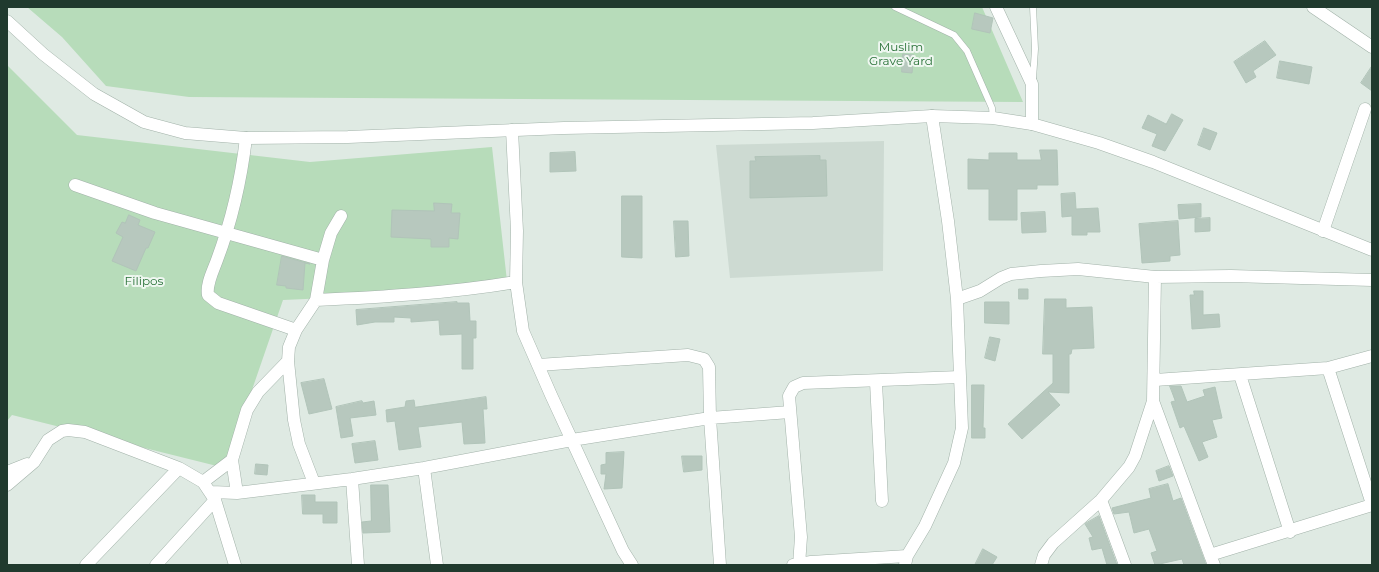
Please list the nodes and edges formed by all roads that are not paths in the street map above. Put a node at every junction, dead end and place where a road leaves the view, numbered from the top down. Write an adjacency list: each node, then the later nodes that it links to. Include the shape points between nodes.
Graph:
1 (895, 7): 10 (lane, via 954,35 967,51 992,108)
2 (996, 7): 7 (street)
3 (1033, 7): 7 (lane, via 1035,49)
4 (1313, 7): 6 (street)
5 (7, 21): 13 (street, via 77,82 133,116 160,127 185,133)
6 (1372, 47)
7 (1032, 84): 11 (street)
8 (1365, 109): 16 (street)
9 (932, 116): 10 (street); 12 (street, via 813,123); 23 (street)
10 (993, 118): 11 (street)
11 (1032, 124): 16 (street, via 1126,152)
12 (512, 130): 13 (street); 22 (street, via 517,231)
13 (246, 138): 17 (street, via 239,189)
14 (75, 185): 17 (street, via 155,213)
15 (341, 216): 19 (street, via 331,233)
16 (1323, 231): 18 (street)
17 (228, 233): 19 (street); 25 (street, via 209,283 208,296 218,303)
18 (1372, 250)
19 (323, 260): 24 (street)
20 (1155, 277): 21 (street, via 1231,276); 23 (street, via 1078,270 1011,274 980,291); 32 (street)
21 (1372, 280)
22 (516, 282): 24 (street, via 405,296); 28 (street, via 523,331)
23 (957, 299): 31 (street)
24 (316, 300): 25 (street)
25 (296, 330): 27 (street, via 289,347)
26 (1372, 356): 29 (street)
27 (288, 361): 38 (street, via 258,392 247,410); 45 (street, via 290,394 299,444)
28 (538, 365): 36 (street, via 688,355 699,357 704,359 709,367); 37 (street)
29 (1328, 368): 30 (street); 51 (street)
30 (1240, 375): 32 (street); 52 (street)
31 (960, 377): 33 (street); 54 (street, via 962,428 954,463)
32 (1155, 380): 34 (street)
33 (876, 382): 35 (street, via 798,385 789,396); 49 (street)
34 (1153, 401): 50 (street, via 1129,467); 53 (street)
35 (790, 412): 36 (street); 63 (street, via 801,537)
36 (710, 418): 37 (street); 61 (street)
37 (572, 440): 41 (street); 60 (street, via 623,551)
38 (232, 460): 44 (street); 47 (street)
39 (34, 462): 40 (street, via 48,440 68,430 85,432); 42 (street); 46 (street)
40 (179, 468): 44 (street); 55 (street)
41 (424, 468): 43 (street); 59 (street)
42 (7, 472)
43 (352, 479): 45 (street); 58 (street)
44 (203, 482): 48 (street)
45 (314, 483): 47 (street)
46 (7, 486)
47 (237, 493): 48 (street)
48 (213, 496): 56 (street); 57 (street)
49 (882, 500)
50 (1101, 500): 64 (street, via 1053,543 1044,555); 65 (street)
51 (1372, 504): 52 (street)
52 (1290, 532): 53 (street)
53 (1212, 560)
54 (906, 561): 63 (street, via 812,562)
55 (88, 564)
56 (156, 565)
57 (235, 565)
58 (358, 565)
59 (437, 565)
60 (632, 565)
61 (720, 565)
62 (792, 565): 63 (street)
63 (799, 565)
64 (1041, 565)
65 (1124, 565)

